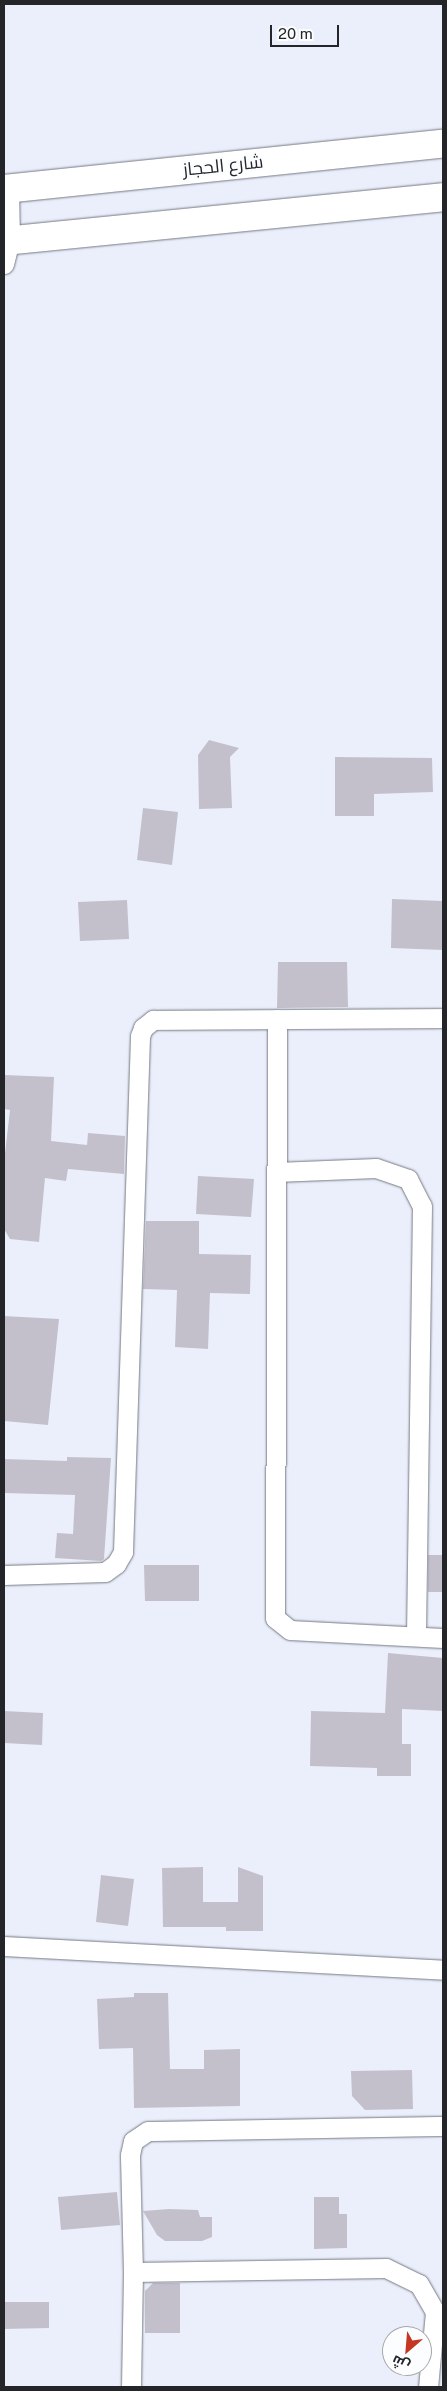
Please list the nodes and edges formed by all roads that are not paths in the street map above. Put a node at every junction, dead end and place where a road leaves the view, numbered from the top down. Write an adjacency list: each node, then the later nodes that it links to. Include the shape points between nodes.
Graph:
1 (443, 144): 2 (main road, شارع الحجاز)
2 (7, 189): 4 (street)
3 (443, 197): 4 (main road)
4 (6, 248)
5 (443, 1018): 6 (street)
6 (277, 1019): 7 (street); 8 (street, via 153,1020 143,1028 140,1036 123,1552 106,1572)
7 (276, 1172): 9 (street, via 275,1618 290,1630); 9 (street, via 376,1168 408,1179 422,1206)
8 (4, 1574)
9 (416, 1636): 10 (street)
10 (443, 1638)
11 (4, 1946): 12 (street)
12 (443, 1970)
13 (443, 2126): 14 (street, via 148,2131 133,2141 130,2155)
14 (132, 2272): 15 (street); 16 (street, via 386,2268 418,2284 434,2312)
15 (131, 2387)
16 (428, 2387)

